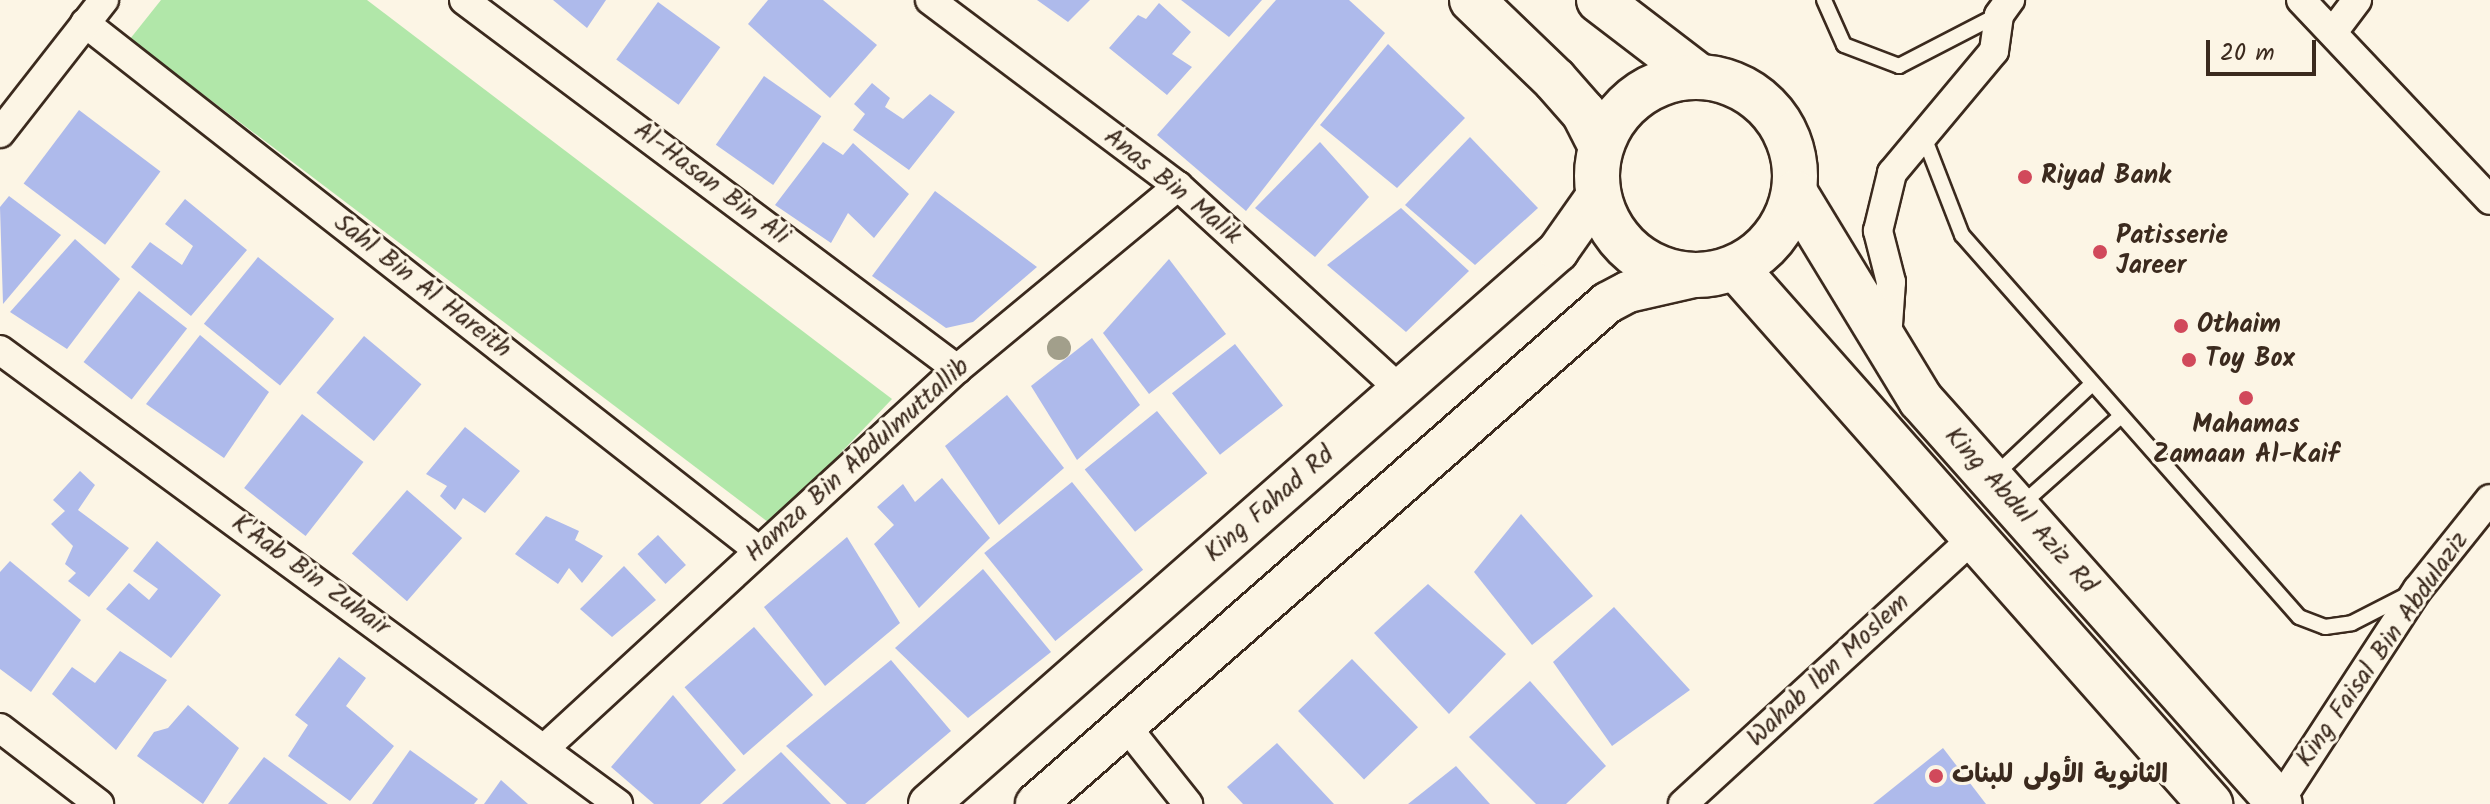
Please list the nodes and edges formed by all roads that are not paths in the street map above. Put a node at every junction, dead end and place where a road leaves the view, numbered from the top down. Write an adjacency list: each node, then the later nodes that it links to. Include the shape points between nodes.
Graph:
1 (104, 0): 10 (street)
2 (464, 0): 23 (street, Al-Hasan Bin Ali)
3 (930, 0): 16 (street, Anas Bin Malik)
4 (1472, 0): 15 (main road, via 1565,91)
5 (1599, 0): 12 (main road)
6 (1824, 0): 9 (lane, via 1844,45 1899,66)
7 (2301, 0): 11 (street)
8 (2357, 0): 11 (street)
9 (2004, 8): 14 (street, via 1994,51)
10 (85, 23): 13 (street); 30 (street, Sahl Bin Al Hareith)
11 (2333, 32): 19 (street)
12 (1697, 75): 15 (main road, via 1666,80 1638,95 1615,117); 17 (main road, via 1731,82 1768,108 1783,126 1794,158)
13 (0, 133)
14 (1924, 137): 21 (street, via 1892,173 1878,231 1891,282); 24 (lane, via 1962,235)
15 (1601, 146): 18 (main road)
16 (1178, 186): 23 (street, Hamza Bin Abdulmuttallib); 25 (street, Anas Bin Malik)
17 (1795, 193): 20 (main road, via 1784,224 1764,250); 21 (main road, King Abdul Aziz Rd)
18 (1598, 194): 20 (main road, via 1623,243 1657,267); 25 (street, King Fahad Rd, via 1558,251)
19 (2490, 200)
20 (1717, 272): 29 (main road, King Abdul Aziz Rd); 32 (street, via 1628,292 1607,303)
21 (1887, 339): 27 (main road, King Abdul Aziz Rd, via 1921,400)
22 (0, 350): 34 (street, K'Aab Bin Zuhair)
23 (957, 369): 30 (street, Hamza Bin Abdulmuttallib)
24 (2092, 384): 26 (lane); 27 (lane)
25 (1401, 390): 38 (street, King Fahad Rd)
26 (2121, 416): 27 (lane); 31 (lane, via 2299,617 2325,627 2352,623)
27 (2004, 494): 35 (main road, King Abdul Aziz Rd)
28 (2490, 499): 31 (street, King Faisal Bin Abdulaziz)
29 (1974, 537): 41 (street, Wahab Ibn Moslem); 42 (main road, King Abdul Aziz Rd)
30 (759, 551): 34 (street, Hamza Bin Abdulmuttallib)
31 (2418, 589): 35 (street, King Faisal Bin Abdulaziz)
32 (1126, 726): 39 (street); 40 (street)
33 (0, 728): 36 (street)
34 (546, 747): 37 (street, K'Aab Bin Zuhair)
35 (2279, 803)
36 (99, 804)
37 (618, 804)
38 (929, 804)
39 (1036, 804)
40 (1188, 804)
41 (1683, 804)
42 (2210, 804)

